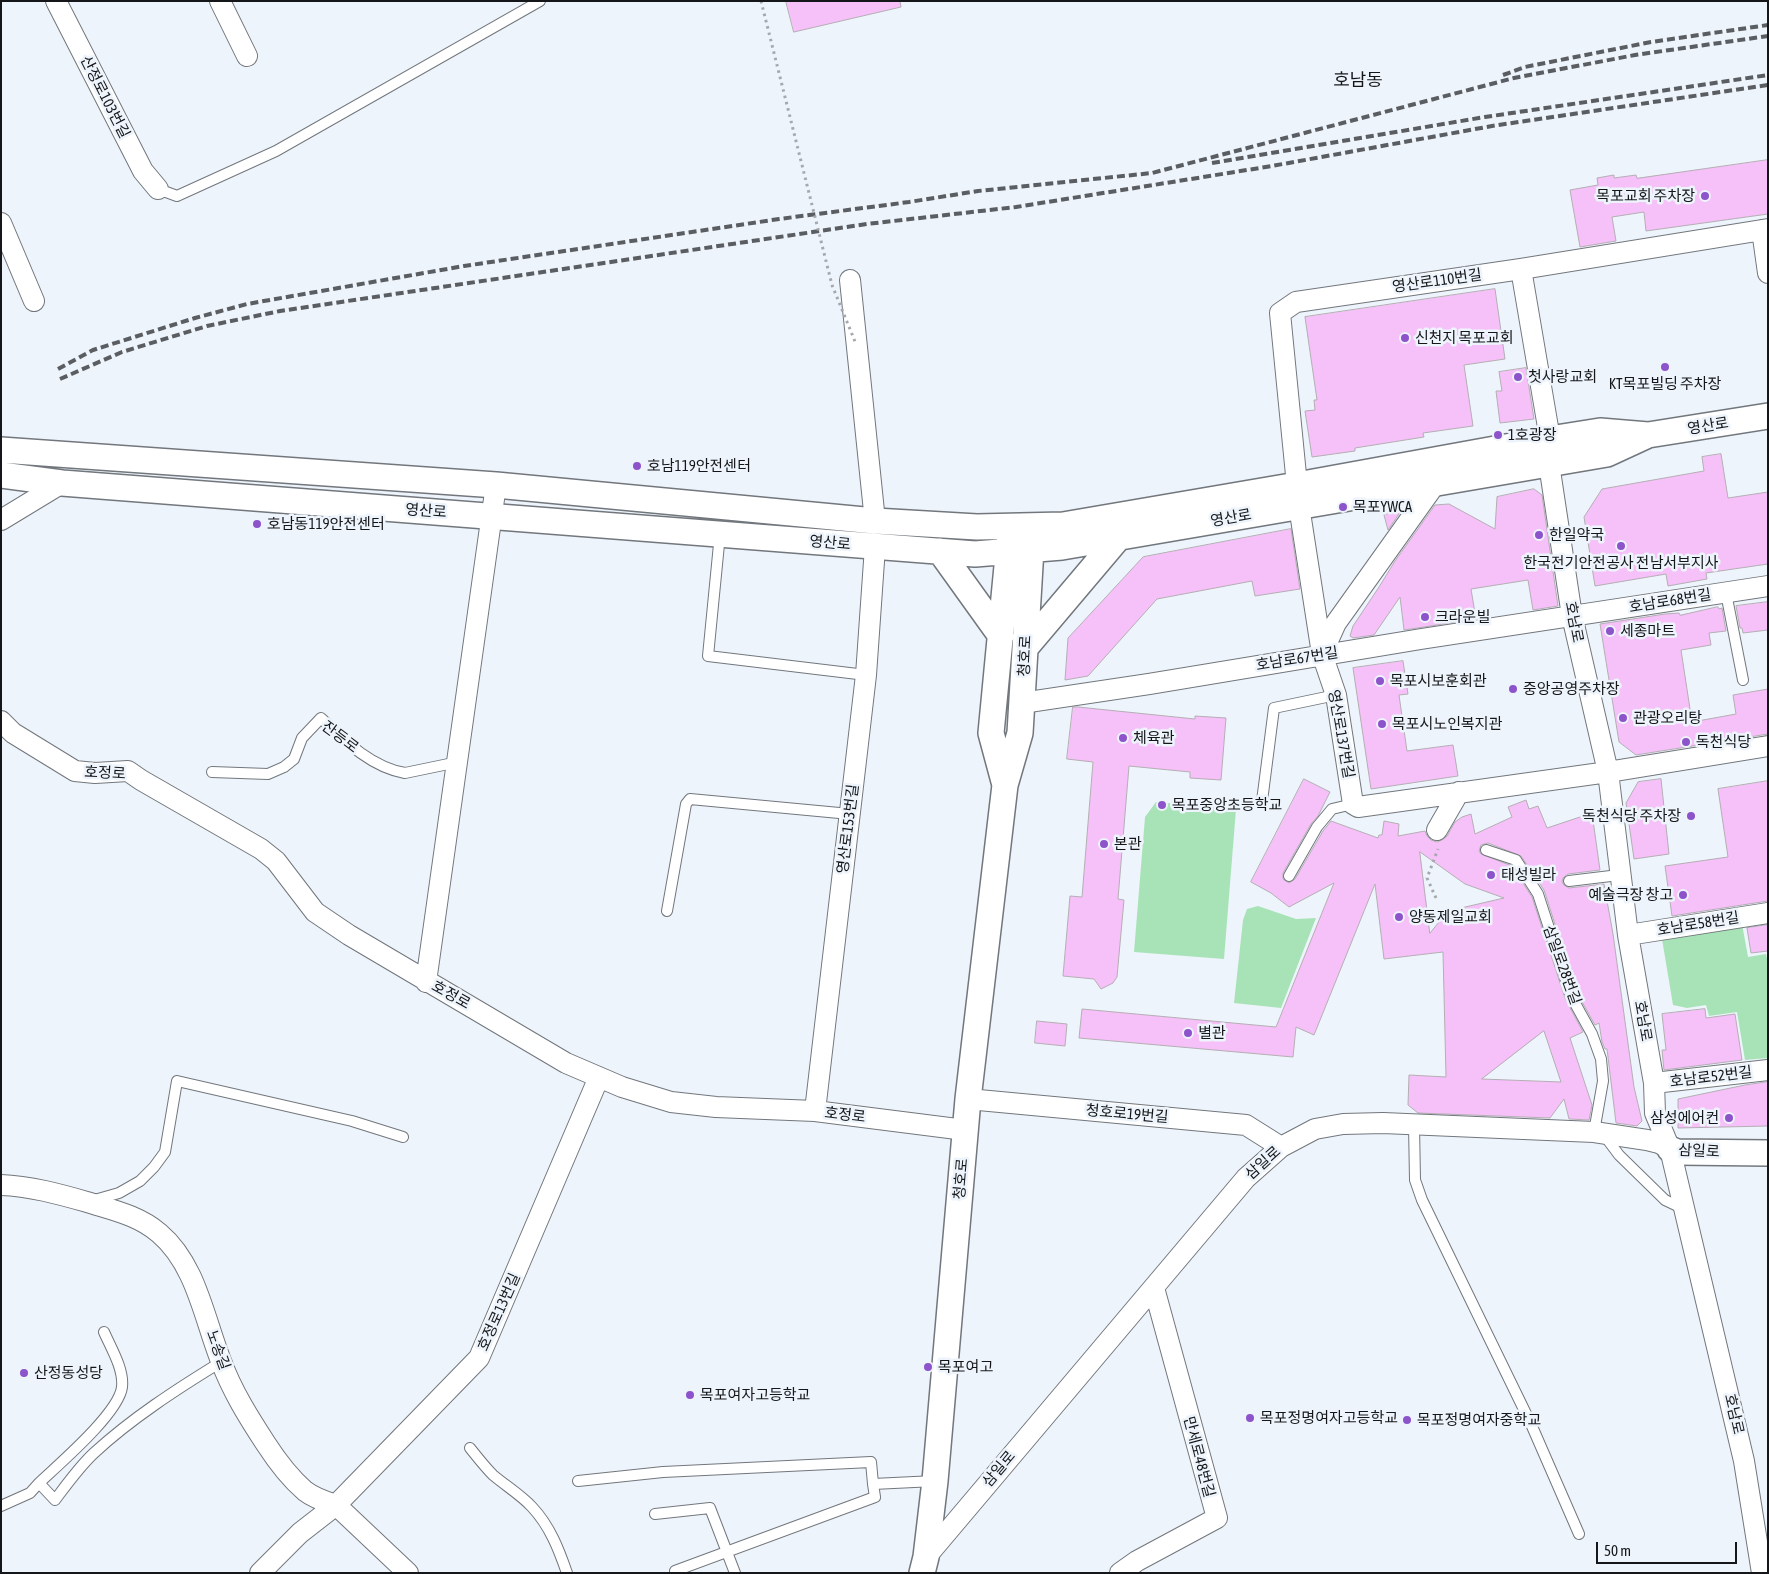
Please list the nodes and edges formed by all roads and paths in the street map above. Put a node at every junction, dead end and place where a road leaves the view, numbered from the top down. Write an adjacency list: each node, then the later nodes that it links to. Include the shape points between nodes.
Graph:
1 (56, 1): 6 (street, 산정로103번길, via 143,171)
2 (220, 1): 5 (street)
3 (540, 1): 6 (lane, via 276,151 177,196)
4 (761, 1): 13 (path, bridge, via 832,286)
5 (247, 56)
6 (158, 189)
7 (1, 223): 12 (street)
8 (1765, 229): 9 (street, 영산로110번길); 10 (street)
9 (1521, 269): 16 (street); 23 (street, 영산로110번길, via 1306,299 1280,313)
10 (1768, 273)
11 (850, 280): 13 (street)
12 (34, 301)
13 (856, 344): 26 (street)
14 (1768, 416): 15 (street, 영산로)
15 (1648, 435): 16 (street, 영산로, via 1600,431); 18 (street, 영산로, via 1607,454)
16 (1550, 439): 23 (street, 영산로)
17 (1, 450): 22 (street, 영산로)
18 (1549, 464): 21 (street, 영산로); 34 (street, 호남로)
19 (1, 475): 20 (street, 영산로)
20 (62, 483): 24 (street, 영산로); 25 (street)
21 (1436, 483): 23 (street, 영산로); 37 (street, via 1336,623)
22 (496, 485): 24 (street); 26 (street, 영산로)
23 (1298, 496): 28 (street, 영산로, via 1063,525); 29 (street, 영산로); 37 (street, 영산로137번길)
24 (492, 516): 27 (street, 영산로); 44 (street)
25 (1, 520)
26 (875, 521): 28 (street, 영산로, via 977,527)
27 (720, 534): 30 (street, 영산로); 38 (lane, via 708,656)
28 (1021, 538): 29 (street, 영산로, via 1062,547); 31 (street, 영산로, via 975,554); 35 (street, 청호로); 36 (street, 청호로)
29 (1119, 538): 36 (street)
30 (875, 547): 31 (street, 영산로); 38 (street, 영산로153번길)
31 (940, 551): 35 (street)
32 (1768, 586): 33 (street, 호남로68번길)
33 (1726, 592): 34 (street, 호남로68번길); 39 (lane)
34 (1572, 616): 37 (street, 호남로67번길); 46 (street, 호남로)
35 (1001, 636): 47 (street, 청호로, via 992,733)
36 (1026, 647): 41 (street, 청호로)
37 (1322, 654): 40 (street, 영산로137번길); 41 (street, 호남로67번길)
38 (866, 675): 51 (street, 영산로153번길)
39 (1743, 680)
40 (1336, 695): 49 (lane, via 1274,708); 50 (street, 영산로137번길)
41 (1022, 702): 47 (street, 청호로, via 1020,733)
42 (5, 734): 61 (street, 호정로, via 75,771 128,771 261,849 276,861 315,912)
43 (1768, 746): 46 (street)
44 (458, 762): 45 (lane, 잔등로, via 398,772 354,748 321,718 302,738 294,758 284,767 268,774); 61 (street)
45 (212, 772)
46 (1608, 772): 48 (street); 54 (street, 호남로)
47 (1005, 785): 65 (street, 청호로)
48 (1458, 792): 50 (street, via 1358,807); 52 (street)
49 (1262, 801)
50 (1353, 804): 55 (lane, via 1332,809 1317,827)
51 (850, 814): 58 (lane, via 690,799 686,804); 66 (street, 영산로153번길)
52 (1437, 830): 57 (path, via 1442,840 1427,878)
53 (1486, 850): 69 (lane, 삼일로28번길, via 1516,860 1538,894 1571,996 1592,1034 1601,1059 1603,1081)
54 (1619, 875): 56 (lane); 60 (street, 호남로)
55 (1289, 876)
56 (1568, 880)
57 (1436, 898)
58 (667, 911)
59 (1768, 913): 60 (street, 호남로58번길)
60 (1628, 935): 64 (street, 호남로)
61 (426, 982): 63 (street, 호정로, via 566,1063)
62 (1768, 1070): 64 (street, 호남로52번길)
63 (599, 1077): 66 (street, 호정로, via 671,1102); 85 (street, 호정로13번길, via 478,1358)
64 (1654, 1083): 72 (street, 호남로, via 1655,1113)
65 (968, 1099): 68 (street, 청호로); 71 (street, 청호로19번길, via 1246,1126)
66 (815, 1111): 68 (street, 호정로)
67 (1414, 1125): 69 (street, 삼일로); 71 (street, 삼일로, via 1383,1122 1343,1124 1315,1129); 88 (lane, via 1415,1180 1422,1200 1531,1424)
68 (965, 1130): 82 (street, 청호로)
69 (1599, 1133): 72 (street, 삼일로, via 1647,1140); 76 (lane, via 1665,1200)
70 (403, 1137): 75 (lane, via 352,1121 177,1081 168,1142 154,1167 131,1187)
71 (1281, 1147): 77 (street, 삼일로, via 1246,1178)
72 (1670, 1149): 73 (street, 삼일로, via 1676,1152); 76 (street, 호남로)
73 (1768, 1153)
74 (1, 1185): 75 (street, 노송길, via 17,1185)
75 (88, 1202): 79 (street, 노송길, via 145,1222 169,1243 192,1280)
76 (1684, 1209): 97 (street, 호남로, via 1744,1460)
77 (1154, 1288): 90 (street, 삼일로); 96 (street, 만세로48번길, via 1217,1518)
78 (104, 1332): 83 (lane, via 121,1375 120,1396 91,1433)
79 (221, 1362): 83 (lane, via 185,1384 93,1454 55,1500); 85 (street, 노송길, via 235,1393 274,1455 306,1492)
80 (470, 1448): 94 (lane, via 494,1476 534,1509 547,1528)
81 (578, 1481): 84 (lane, via 663,1472 871,1462)
82 (934, 1481): 84 (lane); 90 (street, 청호로)
83 (39, 1483): 86 (lane, via 30,1493)
84 (873, 1484): 89 (lane, via 874,1497)
85 (336, 1505): 92 (street, 호정로13번길, via 300,1533); 93 (street, 노송길)
86 (1, 1506)
87 (655, 1514): 89 (lane, via 710,1508)
88 (1579, 1534)
89 (727, 1552): 91 (lane); 95 (lane)
90 (924, 1565)
91 (676, 1570)
92 (260, 1573)
93 (408, 1573)
94 (567, 1573)
95 (735, 1573)
96 (1120, 1573)
97 (1762, 1573)

